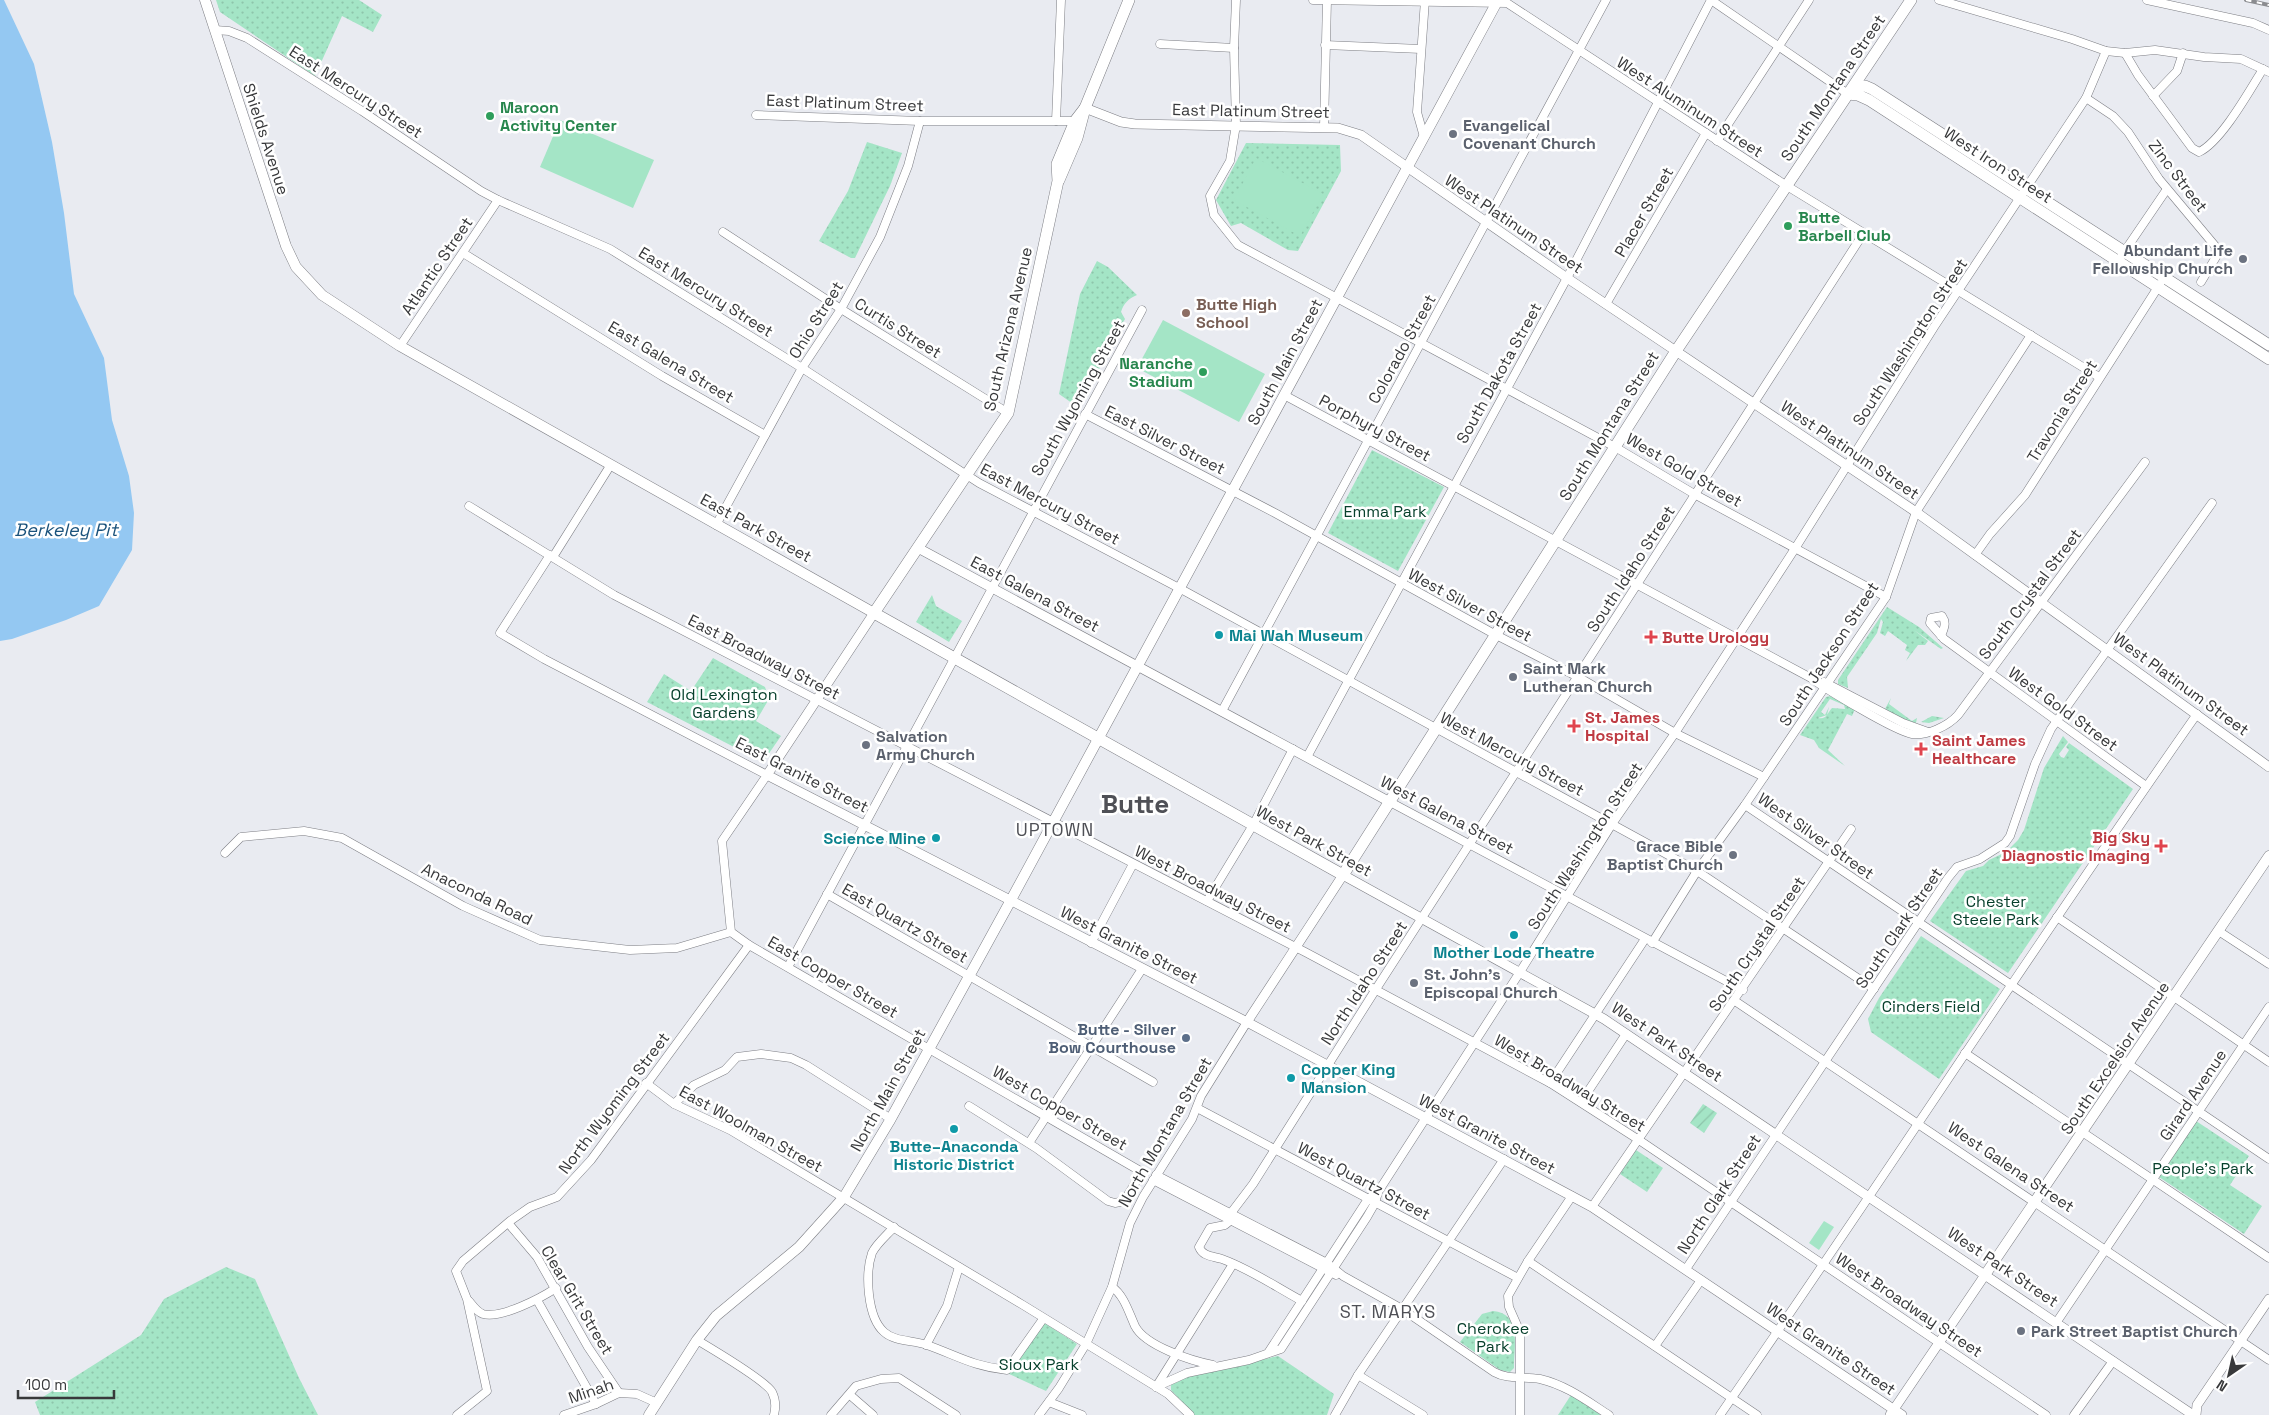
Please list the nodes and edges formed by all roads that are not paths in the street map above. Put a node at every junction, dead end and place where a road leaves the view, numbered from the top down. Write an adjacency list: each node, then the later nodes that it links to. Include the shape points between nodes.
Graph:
1 (205, 0): 15 (main road, Shields Avenue)
2 (1061, 0): 34 (street)
3 (1129, 0): 31 (main road)
4 (1236, 0): 19 (street)
5 (1313, 0): 6 (street, West Aluminum Street)
6 (1327, 0): 13 (street, West Aluminum Street); 18 (street)
7 (1606, 0): 22 (street, Colorado Street)
8 (1711, 0): 20 (street, West Iron Street); 30 (street, South Dakota Street)
9 (1809, 0): 20 (street)
10 (1911, 0): 27 (main road, South Montana Street)
11 (1939, 0): 23 (street)
12 (2147, 0): 16 (street, via 2253,23)
13 (1425, 1): 14 (street, West Aluminum Street); 21 (street)
14 (1498, 1): 22 (street, West Aluminum Street, via 1507,3); 39 (main road, South Main Street)
15 (215, 30): 47 (street, East Mercury Street, via 230,31 247,38); 66 (main road, Shields Avenue, via 291,258 322,295)
16 (2269, 30)
17 (1160, 44): 19 (street)
18 (1325, 45): 21 (street); 37 (street)
19 (1234, 48): 36 (street)
20 (1778, 48): 27 (street, West Iron Street); 40 (street)
21 (1421, 49): 39 (street, via 1417,112)
22 (1579, 50): 30 (street, West Aluminum Street); 48 (street, Colorado Street)
23 (2106, 52): 25 (street); 29 (street, South Washington Street)
24 (2183, 53): 25 (street, via 2155,50); 26 (street, via 2241,59); 28 (street, via 2177,71)
25 (2125, 54): 28 (street)
26 (2266, 70): 28 (street, via 2222,130 2200,152 2192,148)
27 (1851, 91): 43 (main road, South Montana Street); 44 (main road, West Iron Street, via 1865,86 1872,89); 46 (main road, West Iron Street)
28 (2153, 96)
29 (2086, 98): 44 (street, South Washington Street); 45 (street, Zinc Street, via 2122,124)
30 (1660, 103): 38 (street, West Aluminum Street); 55 (street, South Dakota Street)
31 (1085, 108): 35 (main road); 36 (street, East Platinum Street, via 1135,124)
32 (756, 115): 33 (street, East Platinum Street)
33 (920, 121): 34 (street, East Platinum Street); 61 (street, Ohio Street, via 908,166 880,237)
34 (1056, 121): 35 (street, East Platinum Street)
35 (1079, 121): 42 (main road); 42 (main road, South Arizona Avenue, via 1057,164)
36 (1236, 125): 37 (street, East Platinum Street); 59 (street, West Gold Street, via 1230,161 1210,196 1212,209 1238,246)
37 (1324, 128): 41 (street, East Platinum Street, via 1338,128 1361,135)
38 (1706, 133): 40 (street, West Aluminum Street); 60 (street, Placer Street)
39 (1424, 137): 41 (main road, South Main Street)
40 (1717, 141): 43 (street, West Aluminum Street)
41 (1407, 168): 48 (street, West Platinum Street); 59 (main road, South Main Street)
42 (1058, 182): 74 (main road, South Arizona Avenue)
43 (1787, 186): 50 (street, West Aluminum Street); 67 (main road, South Montana Street)
44 (2027, 188): 46 (street, South Washington Street); 51 (main road, West Iron Street)
45 (2167, 188): 51 (street); 56 (street, Zinc Street, via 2216,247 2217,255)
46 (2020, 199): 53 (main road, West Iron Street); 58 (street, South Washington Street)
47 (498, 200): 52 (street, Atlantic Street); 69 (street, East Mercury Street, via 610,249)
48 (1486, 222): 55 (street, West Platinum Street); 64 (street, Colorado Street)
49 (724, 232): 61 (street, Curtis Street)
50 (1863, 234): 58 (street, West Aluminum Street); 73 (street, South Idaho Street)
51 (2125, 251): 53 (street); 54 (main road, West Iron Street)
52 (463, 253): 66 (street, Atlantic Street); 76 (street, East Galena Street)
53 (2118, 262): 57 (main road, West Iron Street)
54 (2164, 277): 57 (street, Travonia Street); 65 (main road, West Iron Street)
55 (1566, 278): 60 (street, West Platinum Street); 71 (street, South Dakota Street)
56 (2200, 282)
57 (2158, 288): 68 (main road, West Iron Street); 70 (street, Travonia Street)
58 (1959, 292): 63 (street, West Aluminum Street); 80 (street, South Washington Street)
59 (1336, 298): 64 (street, West Gold Street); 72 (main road, South Main Street)
60 (1606, 304): 67 (street, West Platinum Street)
61 (841, 309): 69 (street, Ohio Street); 74 (street, Curtis Street)
62 (1142, 310): 75 (street, South Wyoming Street)
63 (2031, 336): 70 (street, West Aluminum Street); 89 (street, South Jackson Street)
64 (1422, 343): 71 (street, West Gold Street); 77 (street, Colorado Street)
65 (2269, 345)
66 (400, 346): 81 (main road, East Park Street)
67 (1676, 351): 73 (street, West Platinum Street); 78 (main road, South Montana Street)
68 (2269, 359)
69 (802, 368): 76 (street, Ohio Street); 82 (street, East Mercury Street)
70 (2099, 378): 95 (street, Travonia Street, via 2025,495)
71 (1507, 389): 78 (street, West Gold Street); 83 (street, South Dakota Street)
72 (1284, 395): 77 (street, Porphyry Street); 84 (main road, South Main Street)
73 (1754, 402): 80 (street, West Platinum Street); 85 (street, South Idaho Street)
74 (1008, 413): 82 (main road, South Arizona Avenue)
75 (1085, 414): 84 (street, East Silver Street); 88 (street, South Wyoming Street)
76 (765, 435): 90 (street, Ohio Street)
77 (1368, 440): 83 (street, Porphyry Street); 91 (street, Colorado Street)
78 (1615, 447): 85 (street, West Gold Street); 92 (main road, South Montana Street)
79 (2145, 462): 102 (street, South Crystal Street)
80 (1848, 465): 89 (street, West Platinum Street); 94 (street, South Washington Street)
81 (610, 466): 90 (main road, East Park Street); 96 (street)
82 (968, 475): 88 (street, East Mercury Street); 93 (main road, South Arizona Avenue)
83 (1453, 486): 92 (street, Porphyry Street); 97 (street, South Dakota Street)
84 (1232, 490): 91 (street, East Silver Street); 100 (main road, South Main Street)
85 (1696, 495): 94 (street, West Gold Street); 98 (street, South Idaho Street)
86 (2212, 503): 108 (street, South Clark Street)
87 (470, 506): 96 (street, East Broadway Street)
88 (1032, 512): 99 (street, South Wyoming Street); 100 (street, East Mercury Street)
89 (1916, 512): 95 (street, West Platinum Street); 101 (street, South Jackson Street)
90 (716, 525): 103 (main road, East Park Street)
91 (1317, 537): 97 (street, West Silver Street); 104 (street, Colorado Street)
92 (1556, 540): 98 (street, Porphyry Street); 105 (main road, South Montana Street)
93 (918, 548): 99 (street, East Galena Street); 103 (main road, South Arizona Avenue)
94 (1796, 548): 101 (street, West Gold Street); 107 (street, South Washington Street)
95 (1976, 555): 102 (street, West Platinum Street)
96 (552, 556): 115 (street, East Broadway Street, via 614,595); 127 (street, East Granite Street, via 500,633)
97 (1401, 583): 105 (street, West Silver Street); 113 (street, South Dakota Street)
98 (1637, 584): 107 (street, South Crystal Street); 112 (street, South Idaho Street)
99 (991, 587): 109 (street, South Wyoming Street); 110 (street, East Galena Street)
100 (1179, 588): 104 (street, West Mercury Street); 110 (main road, South Main Street)
101 (1886, 597): 114 (street, South Jackson Street)
102 (2042, 602): 108 (street, West Platinum Street); 111 (street, South Crystal Street)
103 (874, 613): 109 (main road, East Park Street); 115 (street)
104 (1264, 634): 113 (street, West Mercury Street); 116 (street, Colorado Street)
105 (1496, 636): 112 (street, West Silver Street); 119 (main road, South Montana Street)
106 (1941, 636): 111 (street, West Gold Street)
107 (1737, 638): 114 (street, South Crystal Street); 120 (street, South Washington Street)
108 (2107, 650): 117 (street, West Platinum Street); 118 (street, South Clark Street)
109 (953, 657): 121 (main road, East Park Street); 122 (street)
110 (1137, 666): 116 (street, West Galena Street); 121 (main road, South Main Street)
111 (1988, 672): 114 (street, South Crystal Street, via 1954,720 1928,732); 118 (street, West Gold Street)
112 (1578, 677): 120 (street, West Silver Street); 126 (street, South Idaho Street)
113 (1348, 680): 119 (street, West Mercury Street); 124 (street, South Dakota Street)
114 (1826, 685): 128 (street, South Jackson Street)
115 (816, 700): 122 (street, East Broadway Street); 127 (street)
116 (1222, 711): 123 (street, West Galena Street)
117 (2197, 714): 125 (street, West Platinum Street); 129 (street)
118 (2056, 721): 129 (street, West Gold Street); 150 (street, South Clark Street, via 2035,764 2005,844 1980,860 1957,867)
119 (1436, 729): 126 (street, West Mercury Street); 130 (main road, South Montana Street)
120 (1675, 733): 128 (street, West Silver Street); 133 (street, South Washington Street)
121 (1097, 738): 132 (main road, North Main Street); 135 (main road, West Park Street)
122 (906, 747): 132 (street, East Broadway Street); 134 (street)
123 (1293, 749): 124 (street, West Galena Street); 135 (street)
124 (1307, 757): 130 (street, West Galena Street)
125 (2269, 767)
126 (1516, 773): 133 (street, West Mercury Street); 137 (street, South Idaho Street)
127 (767, 775): 134 (street, East Granite Street); 152 (street, via 722,841)
128 (1764, 777): 131 (street, West Silver Street)
129 (2146, 786): 148 (street)
130 (1390, 802): 137 (street, West Galena Street); 143 (main road, South Montana Street)
131 (1745, 805): 140 (street, West Silver Street); 142 (street)
132 (1052, 822): 141 (street, West Broadway Street); 146 (main road, North Main Street)
133 (1612, 824): 142 (street, West Mercury Street); 145 (street, South Washington Street)
134 (864, 825): 144 (street); 146 (street, East Granite Street)
135 (1253, 825): 143 (main road, West Park Street); 147 (street)
136 (1851, 829): 140 (street, South Crystal Street)
137 (1470, 844): 145 (street, West Galena Street); 149 (street, South Idaho Street)
138 (225, 853): 152 (street, Anaconda Road, via 242,837 304,831 342,838 463,906 540,940 640,950 677,948)
139 (2268, 860): 153 (main road, South Excelsior Avenue)
140 (1829, 862): 150 (street, West Silver Street); 151 (street, South Crystal Street)
141 (1133, 864): 147 (street, West Broadway Street); 155 (street)
142 (1697, 872): 151 (street, West Mercury Street); 154 (street)
143 (1342, 876): 149 (street, West Park Street); 157 (street, North Montana Street)
144 (827, 894): 159 (street); 162 (street, East Quartz Street)
145 (1567, 897): 154 (street, West Galena Street); 161 (street, South Washington Street)
146 (1011, 900): 155 (street, West Granite Street); 162 (main road, North Main Street)
147 (1206, 901): 157 (street, West Broadway Street)
148 (2056, 917): 163 (street); 167 (street)
149 (1422, 918): 161 (street, West Park Street); 165 (street, North Idaho Street)
150 (1919, 923): 163 (street, West Silver Street); 164 (street, South Clark Street)
151 (1784, 928): 164 (street, West Mercury Street); 166 (street, South Crystal Street)
152 (731, 932): 156 (street, East Copper Street)
153 (2220, 932): 158 (street); 167 (main road, South Excelsior Avenue)
154 (1648, 941): 166 (street, West Galena Street); 170 (street)
155 (1091, 943): 160 (street, West Granite Street)
156 (749, 945): 159 (street, East Copper Street); 185 (street, North Wyoming Street)
157 (1295, 947): 165 (street, West Broadway Street); 171 (street, North Montana Street)
158 (2269, 964)
159 (788, 967): 176 (street, East Copper Street)
160 (1142, 969): 171 (street, West Granite Street); 175 (street)
161 (1520, 972): 170 (street, West Park Street); 173 (street, South Washington Street)
162 (969, 976): 175 (street); 176 (main road, North Main Street)
163 (2011, 985): 177 (street); 180 (street, West Silver Street)
164 (1874, 989): 178 (street, South Clark Street)
165 (1376, 990): 173 (street, West Broadway Street); 181 (street, North Idaho Street)
166 (1742, 990): 168 (street, South Crystal Street)
167 (2174, 998): 174 (street); 180 (main road, South Excelsior Avenue)
168 (1735, 1001): 178 (street, West Galena Street); 182 (street, South Crystal Street)
169 (2269, 1007): 174 (street, Girard Avenue)
170 (1595, 1014): 172 (street, West Park Street); 184 (street)
171 (1247, 1022): 181 (street, West Granite Street); 189 (street, North Montana Street, via 1201,1096)
172 (1626, 1034): 182 (street, West Park Street); 186 (street)
173 (1475, 1042): 184 (street, West Broadway Street); 192 (street, South Washington Street)
174 (2244, 1045): 179 (street); 190 (street, Girard Avenue)
175 (1094, 1046): 183 (street); 191 (street)
176 (930, 1048): 191 (street, West Copper Street); 193 (main road, North Main Street)
177 (1965, 1053): 194 (street); 195 (street)
178 (1826, 1060): 194 (street, West Galena Street); 196 (street, South Clark Street)
179 (2269, 1062)
180 (2128, 1065): 190 (street, West Silver Street); 195 (main road, South Excelsior Avenue)
181 (1327, 1066): 192 (street, West Granite Street); 199 (street, North Idaho Street)
182 (1683, 1072): 196 (street, West Park Street); 197 (street, South Crystal Street)
183 (1153, 1082)
184 (1550, 1083): 186 (street, West Broadway Street)
185 (646, 1084): 187 (street, East Woolman Street); 212 (street, North Wyoming Street, via 591,1160 558,1197 530,1207)
186 (1582, 1102): 197 (street, West Broadway Street)
187 (674, 1104): 193 (street, via 694,1085 724,1070 737,1057 761,1054 798,1061); 206 (street, East Woolman Street, via 730,1130)
188 (969, 1106): 198 (street)
189 (1197, 1108): 199 (street, West Quartz Street); 202 (street, North Montana Street)
190 (2198, 1112): 201 (street, West Silver Street); 203 (street, Girard Avenue)
191 (1046, 1116): 198 (street); 198 (street, West Copper Street, via 1142,1172 1126,1198 1119,1203 1108,1201)
192 (1426, 1118): 200 (street, West Granite Street); 207 (street, South Washington Street)
193 (891, 1119): 206 (main road, North Main Street)
194 (1919, 1122): 205 (street); 208 (street, West Galena Street)
195 (2084, 1132): 203 (street); 208 (main road, South Excelsior Avenue)
196 (1775, 1134): 205 (street, West Park Street); 209 (street, North Clark Street)
197 (1638, 1140): 209 (street, West Broadway Street); 210 (street, South Crystal Street)
198 (1029, 1143)
199 (1275, 1149): 207 (street, West Quartz Street); 211 (street, North Idaho Street)
200 (1504, 1159): 204 (street, West Granite Street); 214 (street)
201 (2269, 1159)
202 (1154, 1177): 211 (street); 227 (street, North Montana Street, via 1130,1223)
203 (2154, 1179): 215 (street, Girard Avenue); 216 (street)
204 (1572, 1196): 210 (street, West Granite Street); 217 (street)
205 (1870, 1196): 219 (street); 224 (street, West Park Street)
206 (844, 1197): 213 (street, East Woolman Street); 237 (main road, North Main Street, via 799,1247 722,1310)
207 (1372, 1201): 214 (street, West Quartz Street); 220 (street); 223 (street)
208 (2036, 1201): 215 (street, West Galena Street); 224 (main road, South Excelsior Avenue)
209 (1732, 1202): 219 (street, West Broadway Street); 222 (street, North Clark Street)
210 (1592, 1207): 222 (street, West Granite Street)
211 (1230, 1217): 218 (street, via 1225,1226 1210,1228 1199,1247 1211,1257); 220 (street)
212 (508, 1224): 228 (street, Clear Grit Street, via 537,1256); 229 (street, North Wyoming Street, via 463,1261 456,1271)
213 (894, 1227): 221 (street); 241 (street, via 873,1252 866,1279 870,1306 884,1332)
214 (1447, 1240): 225 (street, West Quartz Street); 233 (street)
215 (2105, 1248): 235 (street, Girard Avenue); 239 (street, West Galena Street)
216 (2269, 1258)
217 (1528, 1261): 225 (street); 242 (street)
218 (1233, 1264): 232 (street); 243 (street)
219 (1822, 1264): 236 (street); 238 (street, West Broadway Street)
220 (1325, 1266): 223 (street); 232 (street)
221 (959, 1267): 234 (street); 241 (street, via 947,1306)
222 (1686, 1269): 226 (street, West Granite Street)
223 (1333, 1271): 233 (street); 244 (street, via 1284,1346)
224 (1985, 1275): 235 (street, West Park Street); 238 (street)
225 (1518, 1278): 249 (street, via 1507,1300 1520,1332)
226 (1701, 1280): 236 (street, West Granite Street); 242 (street)
227 (1112, 1287): 240 (street, North Montana Street); 243 (street, via 1126,1305 1138,1332)
228 (556, 1288): 231 (street); 251 (street, Clear Grit Street)
229 (467, 1299): 231 (street, via 481,1313 490,1315); 260 (street, via 488,1391)
230 (2269, 1299): 239 (street)
231 (537, 1300): 256 (street)
232 (1302, 1301): 244 (street)
233 (1402, 1309): 248 (street); 249 (street, via 1494,1372)
234 (1043, 1319): 240 (street); 241 (street, via 1007,1370 983,1368)
235 (2056, 1322): 246 (street, West Park Street)
236 (1777, 1331): 253 (street); 257 (street, West Granite Street)
237 (698, 1340): 255 (main road, North Main Street); 263 (street, via 771,1391 776,1406)
238 (1939, 1341): 257 (street); 275 (street, West Broadway Street)
239 (2241, 1341): 245 (street, West Galena Street); 277 (street, via 2197,1405)
240 (1086, 1344): 250 (street); 254 (street, North Montana Street)
241 (926, 1345)
242 (1655, 1346): 253 (street)
243 (1175, 1353): 247 (street); 250 (street)
244 (1268, 1354): 247 (street)
245 (2269, 1360)
246 (2113, 1361): 276 (street); 277 (street, West Park Street)
247 (1218, 1366): 250 (street, via 1187,1373)
248 (1358, 1375): 259 (street); 269 (street)
249 (1518, 1377): 270 (street); 271 (street, via 1559,1386)
250 (1156, 1387): 268 (street)
251 (618, 1393): 255 (street, Minah, via 637,1394); 256 (street, Minah)
252 (850, 1395): 264 (street); 265 (street); 266 (street, via 856,1386 866,1382 899,1378)
253 (1732, 1398): 272 (street); 273 (street)
254 (1050, 1401): 258 (street, North Montana Street); 267 (street)
255 (656, 1403): 262 (main road, North Main Street)
256 (596, 1404): 261 (street, Minah)
257 (1892, 1412): 274 (street, West Granite Street)
258 (1042, 1414)
259 (1338, 1414)
260 (457, 1415)
261 (564, 1415)
262 (649, 1415)
263 (774, 1415)
264 (831, 1415)
265 (873, 1415)
266 (956, 1415)
267 (1082, 1415)
268 (1190, 1415)
269 (1423, 1415)
270 (1520, 1415)
271 (1609, 1415)
272 (1720, 1415)
273 (1757, 1415)
274 (1902, 1415)
275 (2046, 1415)
276 (2074, 1415)
277 (2194, 1415)

